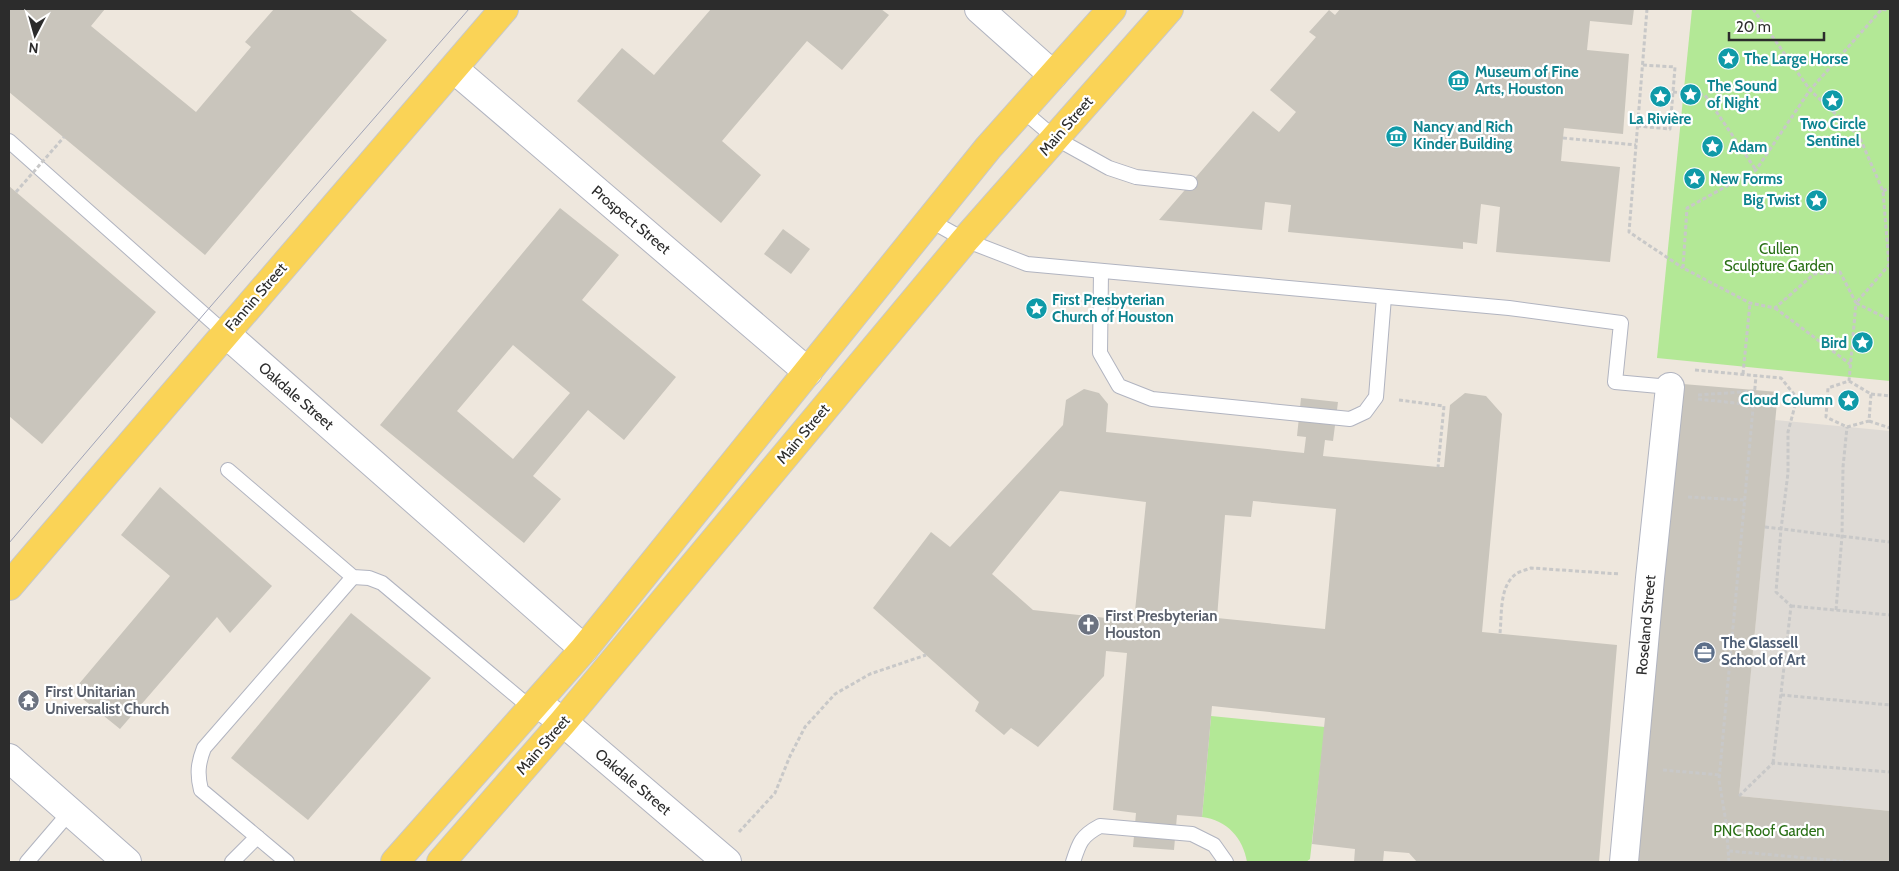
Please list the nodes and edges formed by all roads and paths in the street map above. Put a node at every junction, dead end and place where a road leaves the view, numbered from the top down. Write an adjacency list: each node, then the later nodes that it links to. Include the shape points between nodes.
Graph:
1 (504, 9): 9 (main road, Fannin Street)
2 (978, 9): 10 (street)
3 (1112, 9): 10 (main road)
4 (1169, 9): 16 (main road, Main Street)
5 (1647, 9): 8 (path)
6 (1753, 9): 11 (path)
7 (1890, 11): 11 (path, via 1882,10)
8 (1642, 65): 12 (path, via 1675,67); 14 (path)
9 (454, 69): 34 (main road, Fannin Street); 36 (street, Prospect Street)
10 (1052, 75): 13 (main road)
11 (1810, 90): 20 (path); 23 (path, via 1860,136)
12 (1673, 92): 14 (path, via 1670,129); 20 (path, via 1705,95)
13 (1022, 110): 16 (lane); 25 (main road)
14 (1637, 126): 19 (path)
15 (64, 137): 24 (path, bridge)
16 (1055, 138): 21 (lane, via 1109,168 1136,177); 26 (main road, Main Street)
17 (1563, 138): 19 (path)
18 (9, 142): 34 (lane, Oakdale Street)
19 (1636, 145): 27 (path, via 1629,232)
20 (1756, 170): 27 (path, via 1687,208)
21 (1190, 184)
22 (1890, 188): 23 (path)
23 (1883, 191): 31 (path, via 1889,265)
24 (16, 192)
25 (931, 221): 26 (lane); 36 (main road)
26 (965, 240): 28 (lane, via 1027,264); 72 (main road, Main Street)
27 (1683, 268): 30 (path)
28 (1101, 272): 29 (lane); 44 (lane, via 1100,354 1119,386 1152,399 1350,419 1365,412)
29 (1384, 297): 41 (lane, via 1509,308 1621,323 1615,382); 44 (lane)
30 (1750, 303): 32 (path); 37 (path)
31 (1856, 303): 32 (path, via 1840,272 1814,274); 33 (path); 35 (path)
32 (1775, 308): 35 (path)
33 (1890, 320)
34 (225, 333): 62 (main road, Fannin Street); 67 (street, Oakdale Street)
35 (1850, 364): 39 (path)
36 (808, 372): 67 (main road)
37 (1743, 374): 38 (path); 41 (path, via 1689,370)
38 (1756, 376): 40 (path); 45 (path, via 1781,378)
39 (1849, 381): 42 (path); 47 (path, via 1828,388)
40 (1755, 390): 41 (path); 48 (path)
41 (1680, 391): 91 (street, Roseland Street, via 1648,596)
42 (1871, 394): 43 (path); 49 (path)
43 (1890, 396)
44 (1376, 397): 52 (path, via 1444,406)
45 (1797, 398): 47 (path); 57 (path, via 1788,432 1788,474)
46 (1695, 399): 48 (path)
47 (1827, 402): 50 (path, via 1826,417)
48 (1753, 405): 55 (path)
49 (1869, 421): 50 (path); 51 (path)
50 (1847, 427): 58 (path)
51 (1890, 428)
52 (1438, 467)
53 (228, 470): 61 (lane)
54 (1681, 497): 55 (path)
55 (1744, 500): 77 (path)
56 (1765, 527): 57 (path)
57 (1781, 529): 58 (path); 63 (path, via 1776,592)
58 (1842, 536): 59 (path); 64 (path)
59 (1890, 542)
60 (1627, 575): 66 (path, via 1531,568 1517,573 1508,582 1504,594)
61 (353, 577): 71 (lane, via 382,583); 80 (lane, via 204,748 199,761 197,776 201,790)
62 (9, 586)
63 (1791, 606): 64 (path); 69 (path)
64 (1836, 610): 65 (path)
65 (1890, 615)
66 (1500, 633)
67 (584, 649): 71 (main road)
68 (926, 655): 82 (path, via 870,674 835,694 805,727 775,793)
69 (1781, 695): 70 (path); 74 (path)
70 (1890, 705)
71 (535, 706): 72 (street, Oakdale Street); 87 (main road)
72 (563, 722): 82 (street, Oakdale Street); 88 (main road, Main Street)
73 (9, 758): 79 (street)
74 (1773, 763): 76 (path); 78 (path)
75 (1661, 770): 77 (path)
76 (1890, 772)
77 (1720, 775): 81 (path)
78 (1739, 796)
79 (69, 813): 83 (lane); 84 (street)
80 (257, 837): 85 (lane); 86 (lane)
81 (1729, 851): 92 (path); 93 (path)
82 (723, 858)
83 (27, 862)
84 (127, 862)
85 (232, 862)
86 (286, 862)
87 (395, 862)
88 (441, 862)
89 (1073, 862): 90 (lane, via 1080,842 1088,832 1100,826 1192,834 1214,845)
90 (1226, 862)
91 (1624, 862)
92 (1729, 862)
93 (1851, 862)

